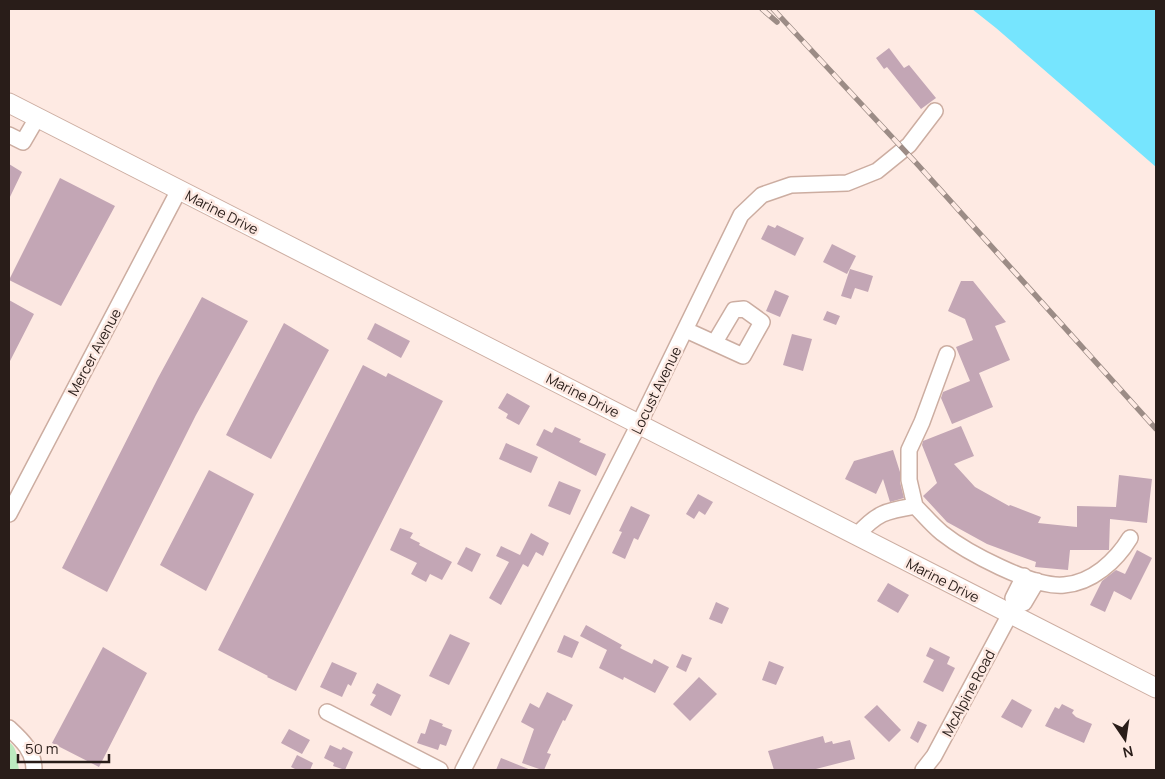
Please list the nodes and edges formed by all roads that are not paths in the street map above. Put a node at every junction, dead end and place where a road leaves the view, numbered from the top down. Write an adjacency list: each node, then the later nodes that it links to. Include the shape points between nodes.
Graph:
1 (9, 103): 3 (main road, Marine Drive)
2 (935, 112): 6 (street, Locust Avenue, via 909,145 877,171 847,183 791,185 762,195 741,215)
3 (37, 118): 4 (street, via 23,142); 5 (main road, Marine Drive)
4 (9, 135)
5 (179, 190): 9 (main road, Marine Drive); 11 (street, Mercer Avenue)
6 (686, 330): 7 (street); 9 (street, Locust Avenue)
7 (715, 342)
8 (947, 354): 10 (street, via 909,450 909,480)
9 (639, 424): 12 (main road, Marine Drive); 21 (street, Locust Avenue)
10 (915, 506): 12 (street, via 875,517); 14 (street, via 959,545)
11 (9, 514)
12 (857, 535): 15 (main road, Marine Drive)
13 (1130, 538): 14 (street, via 1110,563 1082,581 1064,585)
14 (1030, 579): 15 (street, McAlpine Road, via 1024,604)
15 (1013, 610): 16 (main road, Marine Drive); 22 (street, McAlpine Road, via 934,756)
16 (1156, 688)
17 (328, 712): 20 (street)
18 (9, 728): 19 (street, via 28,747)
19 (34, 770)
20 (440, 770)
21 (463, 770)
22 (923, 770)

